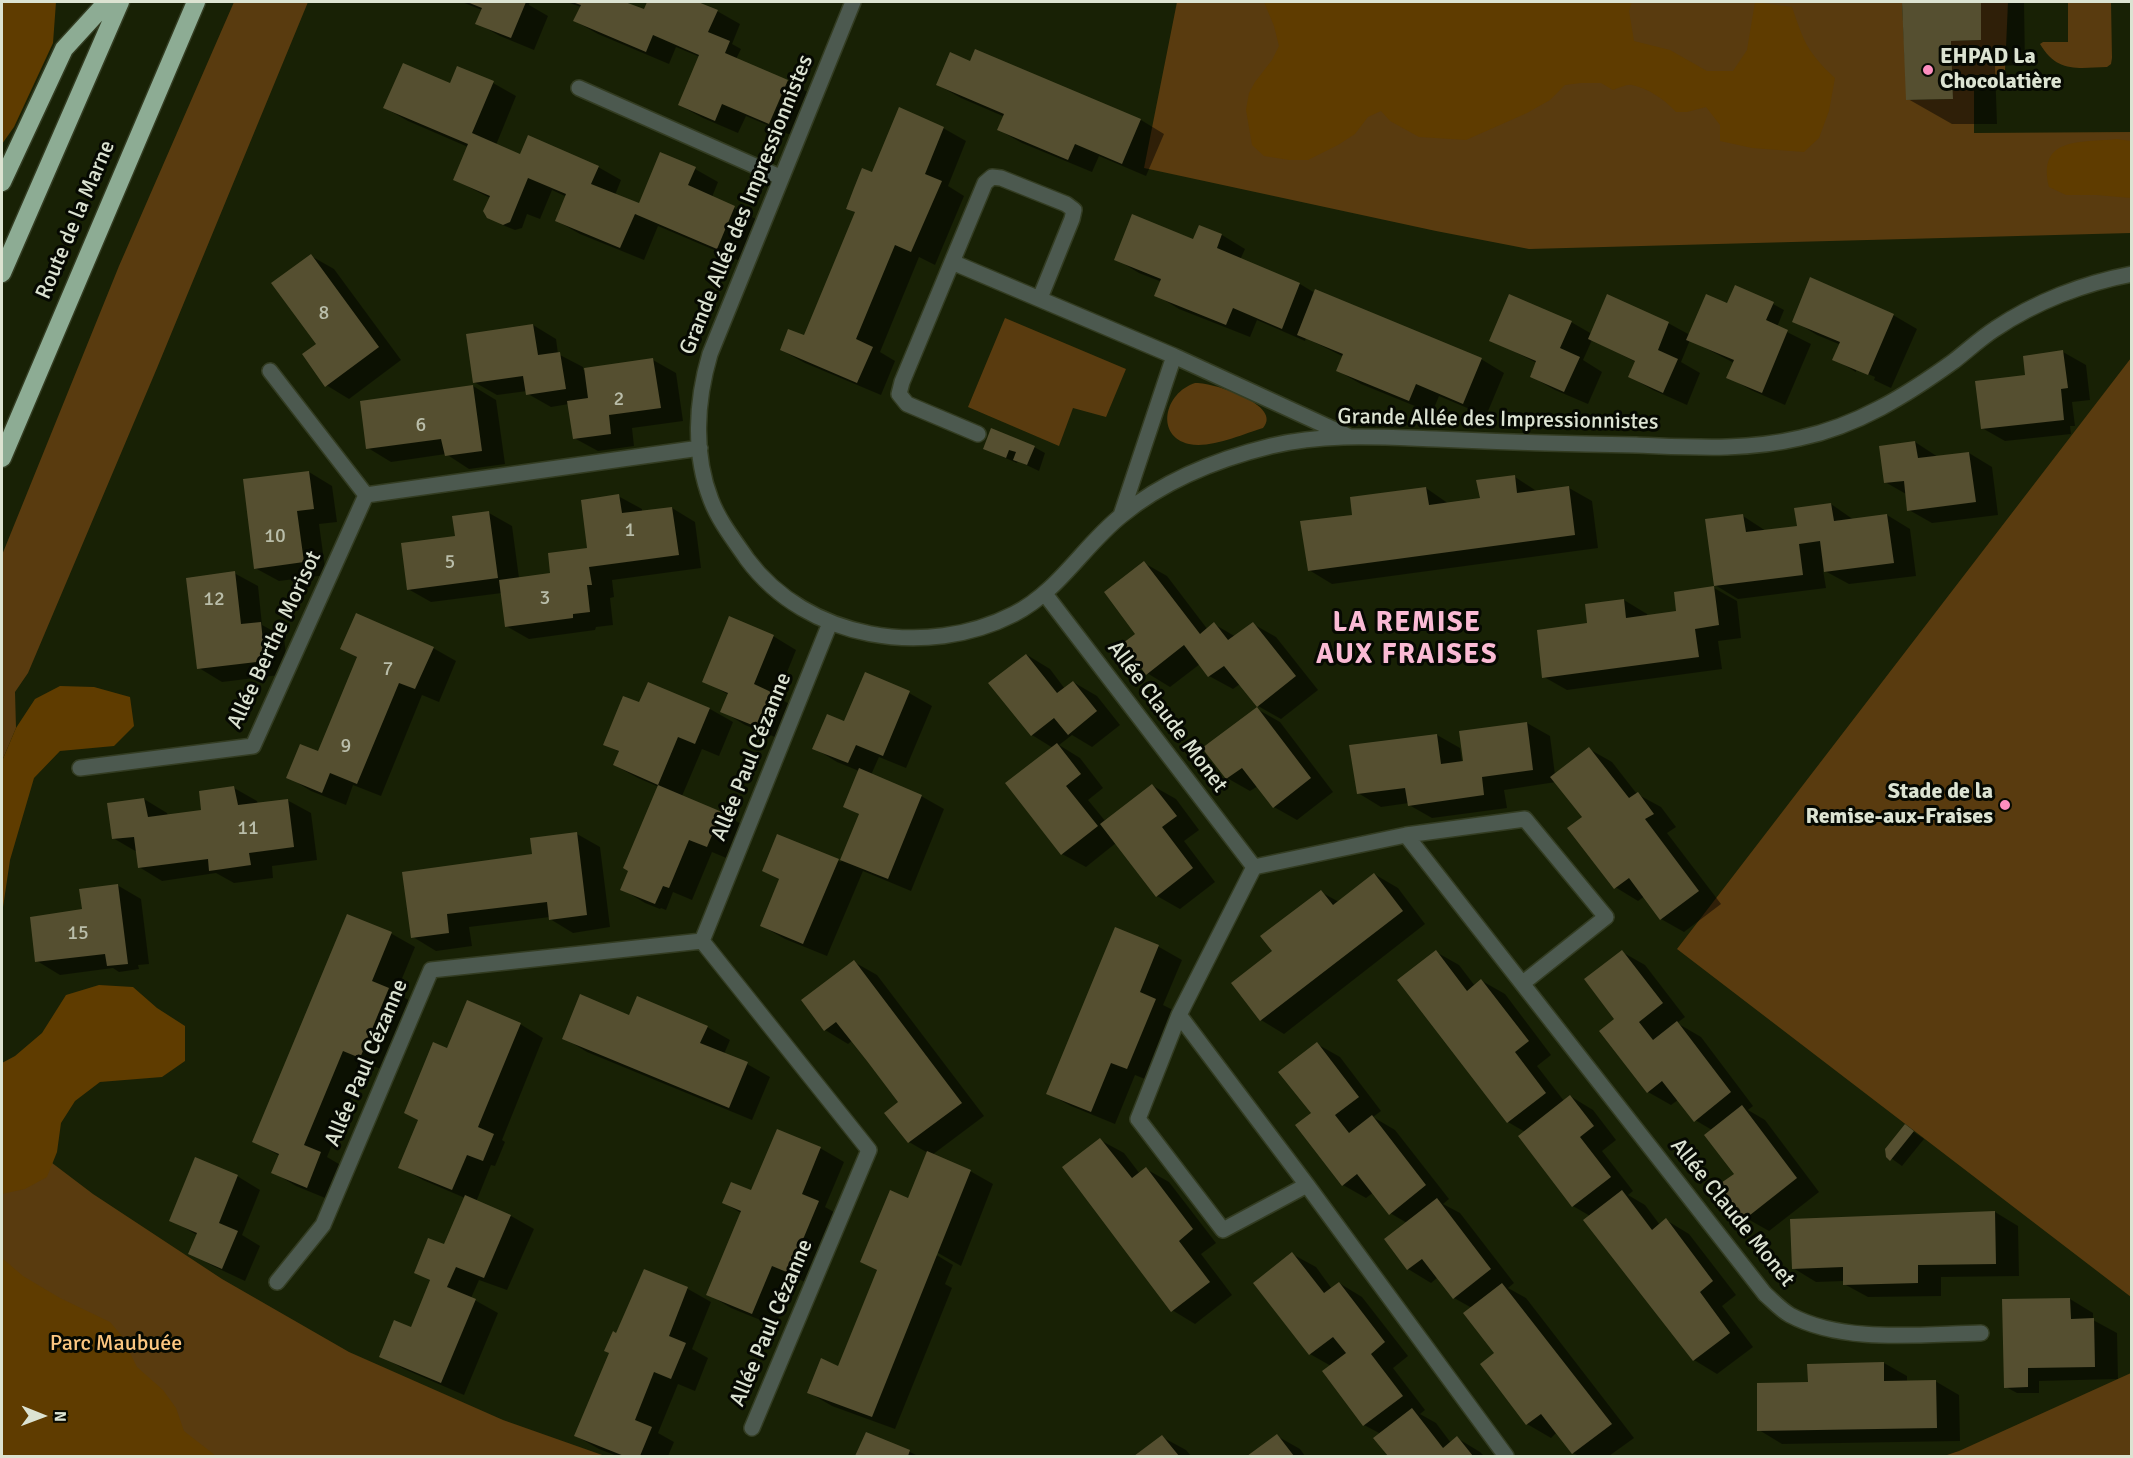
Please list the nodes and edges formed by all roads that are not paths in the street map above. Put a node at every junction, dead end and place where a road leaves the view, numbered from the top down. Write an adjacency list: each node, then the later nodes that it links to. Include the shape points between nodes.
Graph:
1 (107, 2): 7 (highway, via 64,49)
2 (120, 2): 9 (highway, Route de la Marne)
3 (196, 2): 17 (highway, Route de la Marne)
4 (853, 2): 6 (street, Grande Allée des Impressionnistes)
5 (579, 88): 6 (street)
6 (780, 177): 16 (street, Grande Allée des Impressionnistes, via 710,354 699,411)
7 (2, 182)
8 (952, 262): 11 (street); 11 (street, via 985,183 992,177 1044,195 1074,210); 14 (street, via 899,394 907,404)
9 (2, 273)
10 (2132, 274): 15 (street, Grande Allée des Impressionnistes, via 2062,294 2033,307 1995,328 1918,387 1877,411 1802,438 1726,448)
11 (1040, 298): 12 (street)
12 (1174, 356): 15 (street); 19 (street)
13 (270, 371): 18 (street)
14 (978, 434)
15 (1348, 436): 19 (street, Grande Allée des Impressionnistes, via 1276,445 1218,461)
16 (700, 448): 18 (street); 21 (street, Grande Allée des Impressionnistes, via 712,503 751,564 790,600)
17 (2, 458)
18 (366, 495): 22 (street, Allée Berthe Morisot, via 253,746)
19 (1121, 515): 20 (street, Grande Allée des Impressionnistes)
20 (1045, 594): 21 (street, Grande Allée des Impressionnistes, via 1016,614 956,635 888,637); 24 (street, Allée Claude Monet)
21 (830, 623): 25 (street, Allée Paul Cézanne)
22 (80, 768)
23 (1406, 835): 24 (street); 26 (street, Allée Claude Monet); 26 (street, via 1525,819 1606,916)
24 (1254, 867): 27 (street)
25 (702, 941): 29 (street, Allée Paul Cézanne, via 431,970 323,1225); 31 (street, Allée Paul Cézanne, via 869,1150)
26 (1523, 983): 30 (street, Allée Claude Monet, via 1765,1294 1788,1314 1815,1326 1863,1334)
27 (1179, 1015): 28 (street); 28 (street, via 1138,1119 1223,1230)
28 (1307, 1185): 32 (street)
29 (277, 1282)
30 (1980, 1333)
31 (753, 1428)
32 (1506, 1456)

